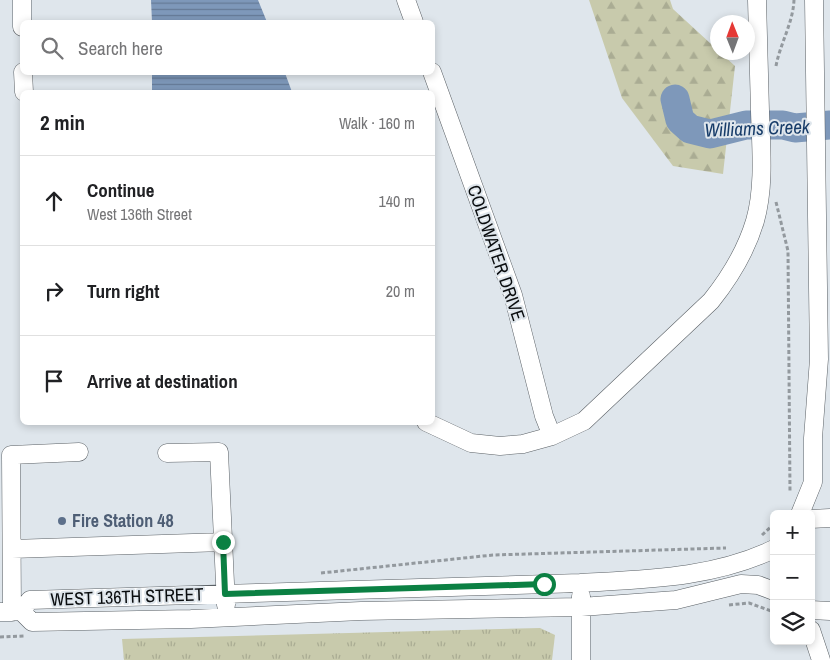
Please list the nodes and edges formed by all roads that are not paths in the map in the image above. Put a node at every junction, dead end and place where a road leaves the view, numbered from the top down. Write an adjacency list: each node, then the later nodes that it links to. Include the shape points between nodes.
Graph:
1 (22, 0): 5 (street)
2 (406, 0): 6 (street)
3 (757, 0): 11 (street, via 760,187 756,220 737,265 711,301 608,400 584,421)
4 (814, 0): 14 (street, via 819,374 813,482)
5 (22, 20)
6 (413, 20)
7 (23, 75): 9 (street)
8 (433, 75): 11 (street, COLDWATER DRIVE, via 513,295)
9 (24, 90)
10 (432, 425): 11 (street, via 471,443 500,446)
11 (552, 436)
12 (79, 452): 18 (street, via 11,455)
13 (167, 453): 17 (street, via 219,452)
14 (802, 510)
15 (830, 518): 16 (street)
16 (815, 519)
17 (223, 542): 18 (street); 22 (street)
18 (12, 549): 26 (street)
19 (770, 551): 20 (street, WEST 136TH STREET, via 739,564 685,575)
20 (580, 583): 22 (street, WEST 136TH STREET); 23 (street)
21 (770, 590): 23 (street, WEST 136TH STREET, via 741,584 676,600)
22 (225, 594): 26 (street, WEST 136TH STREET, via 30,600); 27 (street)
23 (581, 607): 27 (street, WEST 136TH STREET, via 361,611); 29 (street)
24 (815, 610): 25 (street)
25 (830, 611)
26 (11, 612): 27 (street, WEST 136TH STREET, via 32,622)
27 (226, 618)
28 (815, 642): 30 (street)
29 (581, 660)
30 (821, 660)

